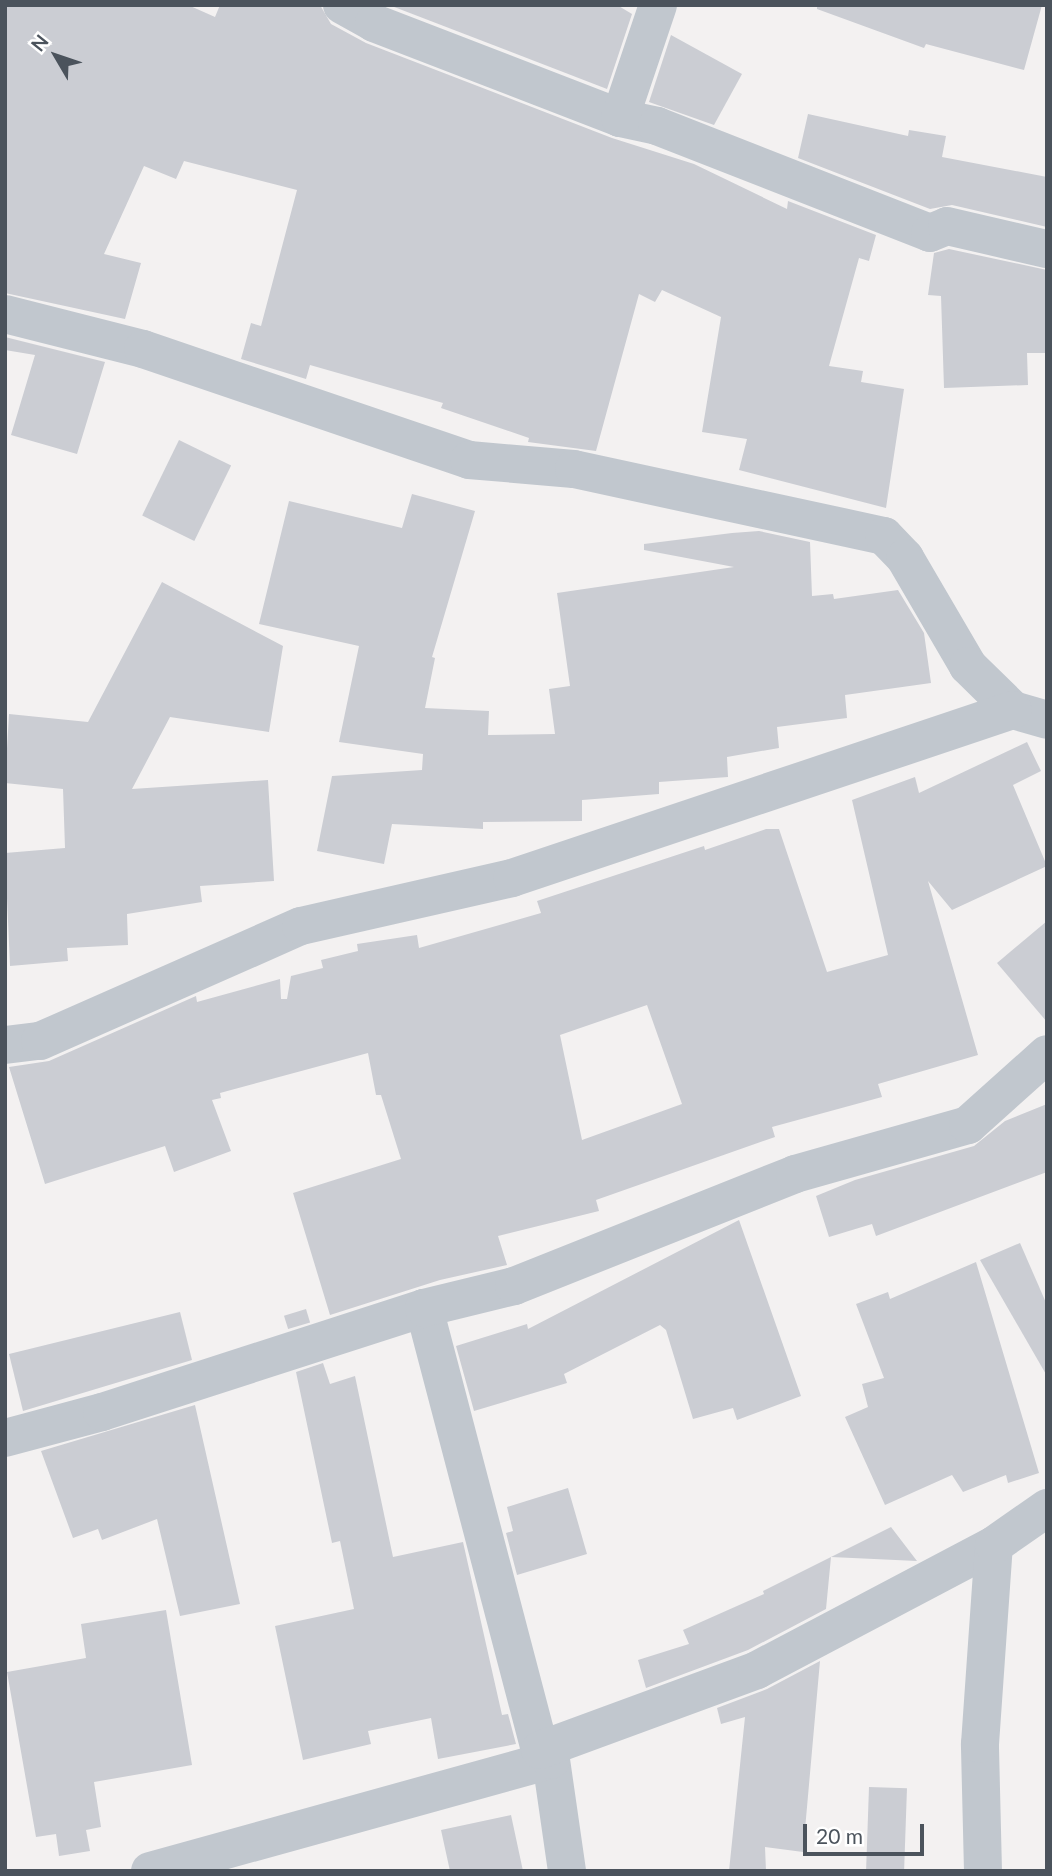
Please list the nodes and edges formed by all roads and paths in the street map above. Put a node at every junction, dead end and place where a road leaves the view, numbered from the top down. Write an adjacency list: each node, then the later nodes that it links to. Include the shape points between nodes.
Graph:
1 (342, 5): 3 (street, via 374,23)
2 (658, 5): 3 (street)
3 (620, 118): 4 (street, via 657,126 930,233 947,226)
4 (1047, 249)
5 (5, 314): 6 (street, via 143,349 469,460 574,469 884,536 905,558 968,666)
6 (1030, 715): 7 (street, via 512,878 301,926 40,1041)
7 (5, 1045)
8 (1047, 1054): 9 (street, via 968,1125 795,1174 514,1286)
9 (424, 1308): 10 (street, via 102,1412); 13 (street)
10 (5, 1438)
11 (1047, 1508): 12 (street)
12 (995, 1545): 13 (street, via 757,1670); 16 (street, via 980,1744)
13 (545, 1755): 14 (street); 15 (street)
14 (150, 1871)
15 (567, 1871)
16 (983, 1871)

